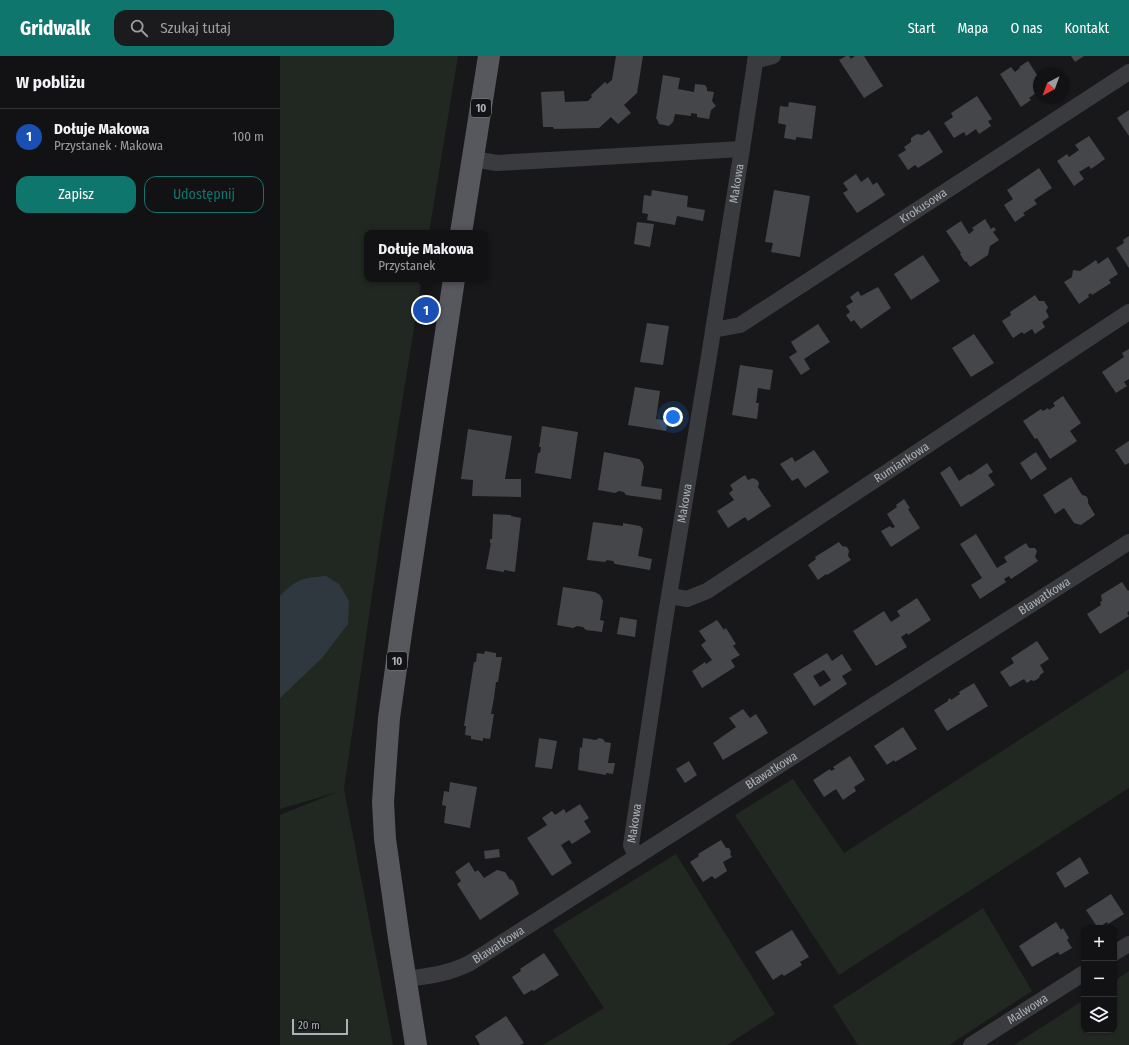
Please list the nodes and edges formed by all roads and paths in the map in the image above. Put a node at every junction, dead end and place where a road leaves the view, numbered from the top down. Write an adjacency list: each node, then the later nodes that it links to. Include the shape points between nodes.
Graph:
1 (489, 56): 6 (main road, 10)
2 (773, 56): 3 (street)
3 (756, 59): 5 (street, Makowa)
4 (1129, 72): 10 (street, Krokusowa, via 740,325)
5 (742, 149): 6 (street, Makowa, via 497,163); 10 (street, Makowa)
6 (473, 159): 7 (main road, 10)
7 (461, 230)
8 (454, 282): 17 (main road, 10, via 389,718 383,802 385,839)
9 (1129, 312): 12 (street, Rumiankowa, via 707,591 687,599)
10 (714, 330): 12 (street, Makowa)
11 (1129, 542): 13 (street, Bławatkowa)
12 (670, 596): 13 (street, Makowa, via 631,845)
13 (636, 857): 17 (street, Bławatkowa, via 470,963 454,971)
14 (1129, 944): 15 (street)
15 (1117, 952)
16 (1081, 975): 19 (street, Malwowa)
17 (405, 979): 18 (main road, 10)
18 (416, 1045)
19 (971, 1045)

